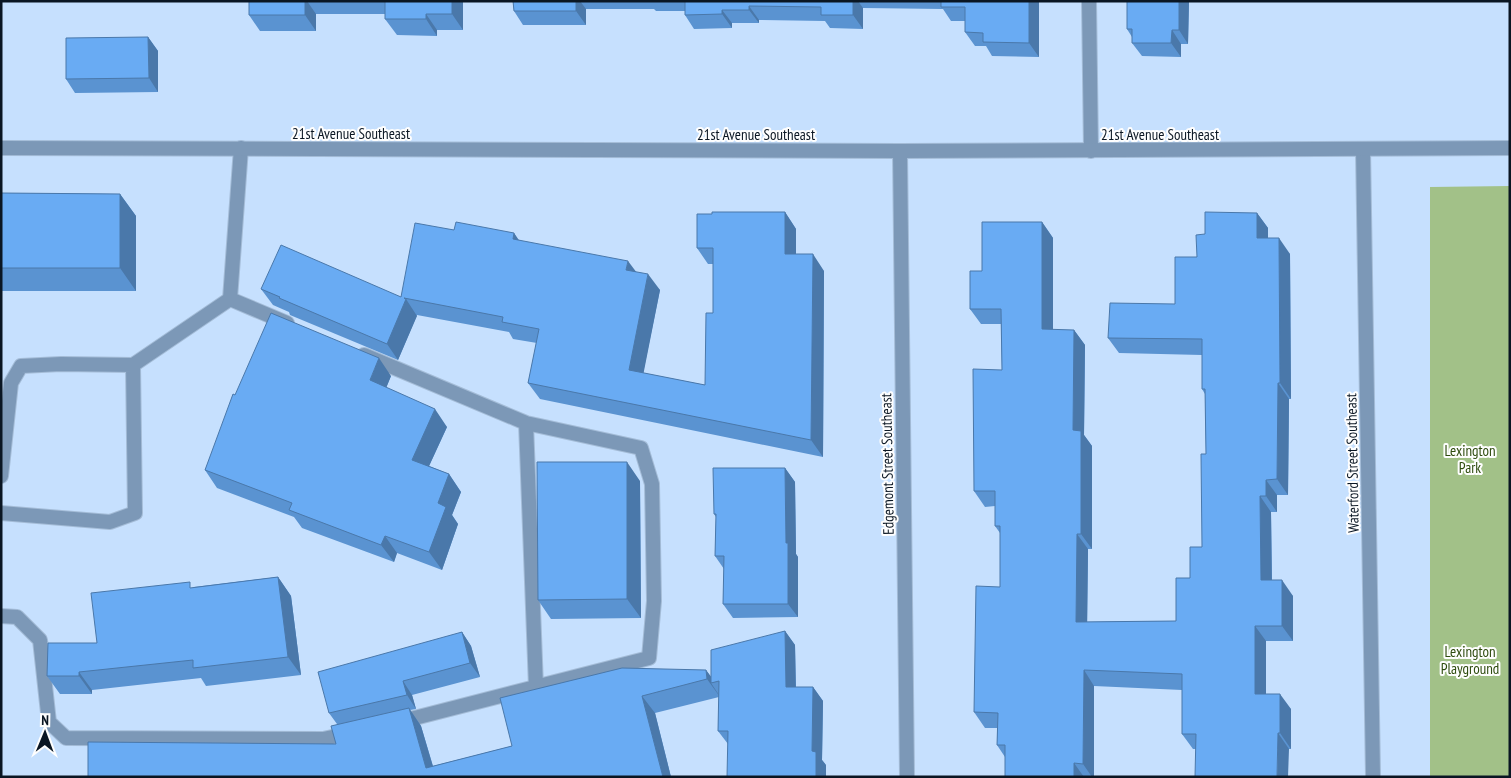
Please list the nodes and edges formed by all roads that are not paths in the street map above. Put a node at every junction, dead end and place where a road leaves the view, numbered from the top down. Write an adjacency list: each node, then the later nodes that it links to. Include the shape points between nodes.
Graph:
1 (1089, 1): 7 (street)
2 (1, 148): 3 (street, 21st Avenue Southeast)
3 (241, 148): 6 (street, 21st Avenue Southeast); 8 (street)
4 (1510, 148): 5 (street, 21st Avenue Southeast)
5 (1363, 149): 7 (street, 21st Avenue Southeast); 20 (street, Waterford Street Southeast)
6 (900, 151): 7 (street, 21st Avenue Southeast); 19 (street, Edgemont Street Southeast)
7 (1091, 151)
8 (230, 299): 9 (street); 11 (street)
9 (302, 329)
10 (356, 352): 12 (street)
11 (133, 365): 13 (street, via 21,366 11,383); 14 (street, via 135,513 110,522)
12 (526, 423): 16 (street); 16 (street, via 641,448 652,484 654,601 649,658)
13 (1, 476)
14 (1, 513)
15 (1, 616): 18 (street, via 17,617 40,640 49,722 66,738 323,739)
16 (536, 687): 17 (street)
17 (383, 726)
18 (366, 730)
19 (907, 777)
20 (1373, 777)

